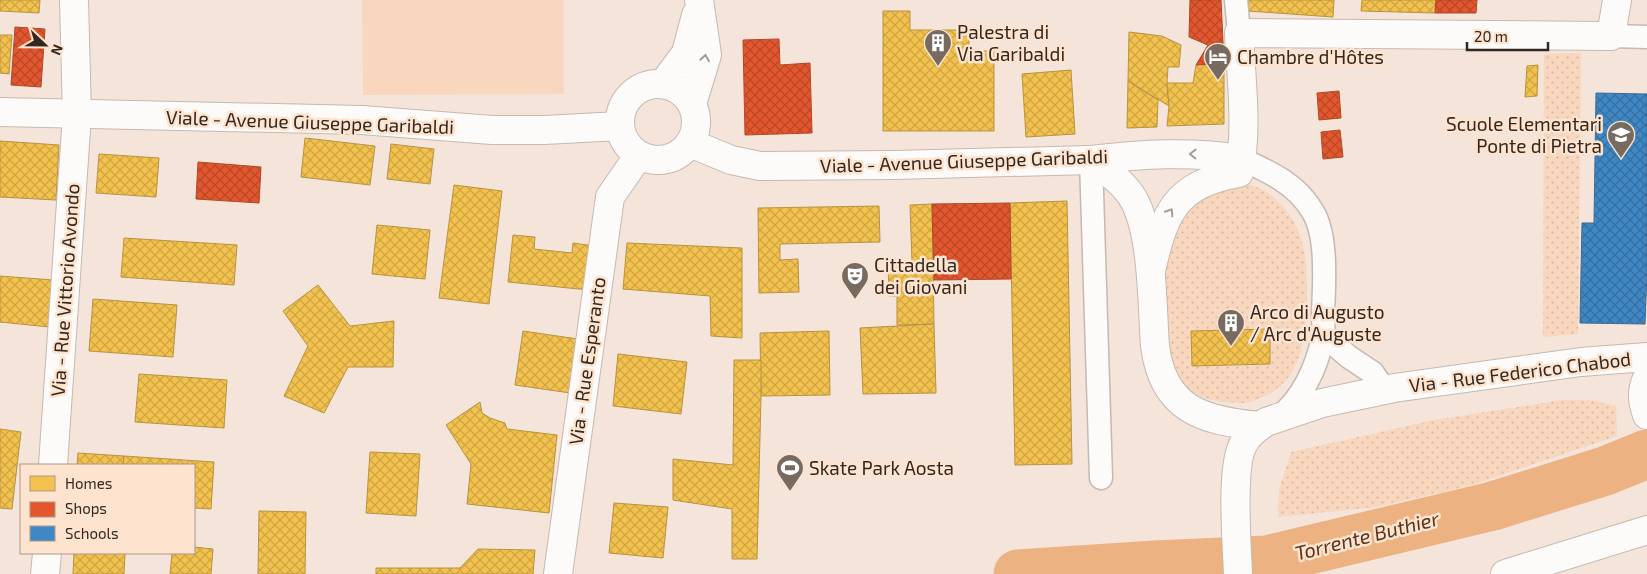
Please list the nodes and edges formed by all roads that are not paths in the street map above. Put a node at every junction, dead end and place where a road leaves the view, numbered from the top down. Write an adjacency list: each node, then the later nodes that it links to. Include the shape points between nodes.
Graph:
1 (74, 0): 11 (street, Via - Rue Vittorio Avondo)
2 (1236, 0): 5 (street)
3 (1617, 0): 6 (street)
4 (699, 2): 8 (street, via 686,54); 9 (street, one-way to 4, via 707,55)
5 (1239, 32): 6 (street); 15 (street)
6 (1611, 36): 7 (street)
7 (1647, 36)
8 (663, 84): 9 (street, via 680,91); 12 (street, via 637,90 621,112)
9 (692, 104): 13 (street, via 696,118)
10 (0, 112): 11 (street, Viale - Avenue Giuseppe Garibaldi)
11 (77, 114): 12 (street, Viale - Avenue Giuseppe Garibaldi, via 352,120 492,130); 22 (street, Via - Rue Vittorio Avondo)
12 (620, 126): 14 (street, via 626,143)
13 (690, 144): 14 (street, via 667,160); 16 (street, Viale - Avenue Giuseppe Garibaldi, via 731,160 760,166)
14 (639, 155): 27 (street, Via - Rue Esperanto, via 610,197)
15 (1242, 158): 16 (street, Viale - Avenue Giuseppe Garibaldi, one-way to 16, via 1174,153); 17 (street, one-way to 15, via 1158,241 1171,209 1201,183 1239,173); 18 (street, via 1278,176 1304,198 1314,213 1320,232 1325,275)
16 (1091, 160): 17 (street, via 1116,178 1135,201 1146,233); 23 (street)
17 (1150, 275): 21 (street, via 1157,364 1171,392 1194,411 1222,422)
18 (1324, 335): 20 (street, Via - Rue Federico Chabod, via 1372,373 1381,385); 21 (street, via 1305,385 1291,406)
19 (1647, 357): 20 (street, Via - Rue Federico Chabod, via 1581,362)
20 (1394, 388): 21 (street, Via - Rue Federico Chabod, via 1322,404)
21 (1268, 422): 28 (street, via 1244,443 1238,457)
22 (53, 464)
23 (1101, 478)
24 (1647, 530): 29 (street)
25 (47, 554): 26 (street)
26 (45, 574)
27 (558, 574)
28 (1238, 574)
29 (1505, 574)

